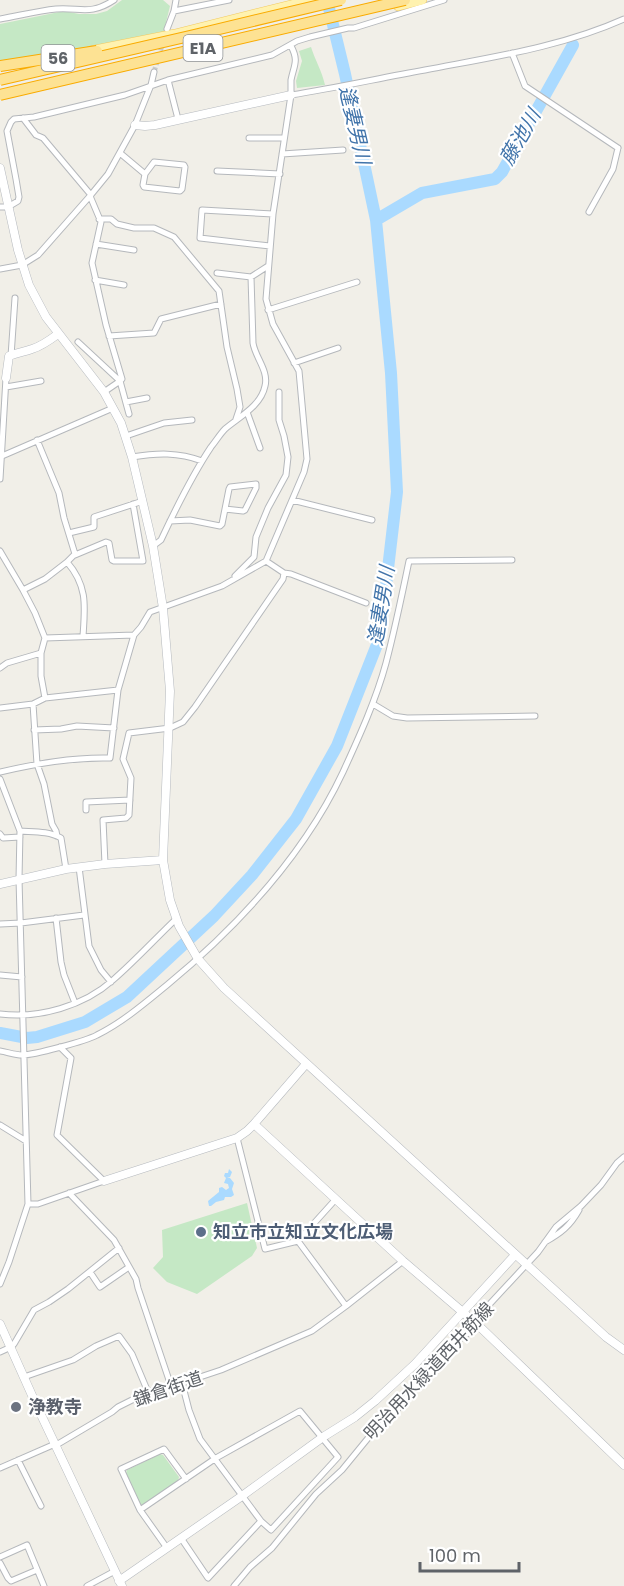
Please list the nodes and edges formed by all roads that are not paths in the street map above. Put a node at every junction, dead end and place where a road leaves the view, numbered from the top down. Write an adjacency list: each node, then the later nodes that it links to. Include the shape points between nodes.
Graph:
1 (56, 0): 10 (street)
2 (114, 0): 10 (street, via 92,10)
3 (230, 0): 11 (street)
4 (340, 0): 16 (highway, E1A, bridge)
5 (405, 0): 25 (highway, E1A, bridge)
6 (422, 0): 15 (main road, 56, bridge)
7 (444, 0): 15 (street, via 354,28)
8 (173, 1): 11 (street)
9 (308, 1): 15 (street); 19 (main road, 56, via 175,34)
10 (57, 9): 12 (street)
11 (174, 11): 14 (street)
12 (0, 19)
13 (624, 19): 18 (street)
14 (167, 29)
15 (309, 30): 17 (street); 25 (main road, 56)
16 (194, 35): 19 (highway, bridge); 21 (highway, E1A, bridge)
17 (291, 46): 22 (street, via 272,55); 24 (street, via 296,61)
18 (512, 53): 24 (street); 31 (street, via 525,86)
19 (0, 68)
20 (154, 72): 23 (street)
21 (0, 80)
22 (168, 80): 23 (street); 27 (street)
23 (151, 85): 26 (street, via 125,95); 28 (street)
24 (291, 95): 27 (street); 30 (street)
25 (0, 97)
26 (23, 118): 39 (street); 40 (street, via 7,128 19,197)
27 (178, 119): 28 (street)
28 (135, 125): 33 (street)
29 (249, 138): 30 (street)
30 (284, 138): 34 (street)
31 (621, 146): 41 (street)
32 (343, 150): 34 (street)
33 (120, 153): 37 (street); 39 (street)
34 (282, 154): 38 (street)
35 (0, 168): 40 (street)
36 (217, 171): 38 (street)
37 (145, 174): 37 (street, via 144,187 180,190 185,167 154,162)
38 (280, 174): 42 (street)
39 (91, 196): 43 (street); 47 (street, via 38,255)
40 (2, 207): 47 (street)
41 (589, 212)
42 (273, 214): 45 (street); 45 (street, via 202,210 200,238)
43 (99, 219): 44 (street); 56 (street, via 134,228 154,228 174,237 219,291)
44 (96, 244): 46 (street); 52 (street, via 92,259)
45 (270, 246): 48 (street)
46 (134, 250)
47 (22, 265): 49 (street); 58 (street, via 29,285)
48 (268, 266): 51 (street); 57 (street)
49 (0, 269)
50 (217, 273): 51 (street)
51 (251, 278): 73 (street, via 253,348 263,367 266,385)
52 (95, 280): 54 (street); 59 (street)
53 (357, 282): 57 (street)
54 (124, 285)
55 (15, 298): 62 (street)
56 (221, 304): 59 (street, via 161,319 154,333); 76 (street, via 240,407)
57 (268, 310): 63 (street)
58 (58, 334): 62 (street, via 31,350); 67 (street)
59 (109, 336): 65 (street)
60 (78, 342): 65 (street)
61 (338, 348): 63 (street)
62 (11, 356): 66 (street)
63 (294, 363): 84 (street, via 299,371 307,459)
64 (41, 381): 66 (street)
65 (120, 381): 67 (street); 70 (street)
66 (6, 382): 71 (street)
67 (104, 392): 72 (street)
68 (279, 392): 98 (street, via 279,420 288,458 286,475 256,537 254,557)
69 (147, 398): 70 (street)
70 (126, 402): 74 (street)
71 (2, 407): 80 (street)
72 (113, 408): 77 (street); 78 (street)
73 (247, 412): 76 (street); 79 (street)
74 (129, 414)
75 (192, 420): 77 (street, via 164,423)
76 (236, 421): 82 (street, via 223,431)
77 (126, 436): 81 (street)
78 (37, 440): 80 (street); 90 (street, via 59,493)
79 (260, 448)
80 (3, 456): 83 (street)
81 (132, 458): 82 (street, via 174,453); 85 (street)
82 (202, 461): 89 (street)
83 (0, 478)
84 (292, 500): 88 (street); 95 (street)
85 (143, 501): 86 (street); 91 (street)
86 (133, 504): 90 (street, via 94,517 94,527); 93 (street, via 143,561 112,560 109,543)
87 (225, 509): 87 (street, via 230,487 256,484 243,511); 89 (street, via 220,526)
88 (372, 520)
89 (170, 521): 91 (street, via 161,540)
90 (69, 533): 93 (street)
91 (153, 546): 101 (street)
92 (0, 551): 99 (street)
93 (75, 555): 96 (street)
94 (512, 560): 110 (street, via 410,561)
95 (266, 561): 97 (street); 98 (street)
96 (67, 562): 99 (street); 103 (street, via 85,596)
97 (284, 573): 100 (street); 114 (street, via 195,707 183,723)
98 (230, 581): 101 (street)
99 (23, 590): 104 (street)
100 (366, 603)
101 (164, 608): 102 (street, via 150,612); 114 (street)
102 (134, 635): 103 (street); 107 (street)
103 (83, 636): 104 (street)
104 (45, 638): 105 (street)
105 (41, 653): 106 (street); 108 (street)
106 (0, 668)
107 (118, 690): 108 (street); 113 (street)
108 (45, 698): 109 (street)
109 (33, 704): 111 (street); 115 (street)
110 (373, 704): 112 (street, via 393,716 406,718); 137 (street, via 342,774 301,843 252,905)
111 (0, 708)
112 (535, 716)
113 (114, 728): 115 (street); 116 (street)
114 (170, 728): 117 (street, via 129,733); 126 (street)
115 (34, 730): 118 (street)
116 (110, 758): 117 (street); 118 (street)
117 (123, 759): 121 (street, via 131,778)
118 (37, 764): 119 (street); 125 (street)
119 (0, 772)
120 (0, 779): 124 (street)
121 (130, 800): 122 (street, via 86,802); 127 (street, via 128,817 103,819)
122 (86, 810)
123 (0, 834): 124 (street, via 3,838)
124 (20, 834): 125 (street); 130 (street)
125 (57, 836): 129 (street)
126 (163, 860): 127 (street); 135 (street)
127 (105, 864): 128 (street)
128 (79, 867): 129 (street); 132 (street)
129 (66, 869): 130 (street)
130 (19, 879): 131 (street); 134 (street)
131 (0, 884)
132 (84, 915): 133 (street); 140 (street, via 89,946)
133 (56, 918): 134 (street); 141 (street, via 61,962)
134 (21, 923): 136 (street); 139 (street)
135 (178, 923): 137 (street); 140 (street)
136 (0, 924)
137 (196, 956): 144 (street, via 123,1019 95,1036); 147 (street, via 224,988)
138 (0, 975): 139 (street)
139 (22, 977): 143 (street)
140 (111, 982): 141 (street)
141 (75, 1003): 143 (street)
142 (0, 1014): 143 (street)
143 (23, 1015): 146 (street)
144 (60, 1047): 146 (street); 153 (street, via 71,1058 57,1136)
145 (0, 1051): 146 (street)
146 (24, 1053): 151 (street)
147 (306, 1064): 148 (street); 159 (street)
148 (254, 1124): 150 (street); 155 (street)
149 (0, 1125): 151 (street)
150 (237, 1138): 153 (street); 157 (street, via 265,1249)
151 (26, 1141): 156 (street)
152 (624, 1157): 161 (street, 明治用水緑道西井筋線)
153 (104, 1181): 154 (street)
154 (69, 1193): 156 (street, via 38,1204); 158 (street)
155 (335, 1200): 157 (street); 160 (street)
156 (28, 1203): 164 (street)
157 (298, 1241): 165 (street)
158 (119, 1248): 162 (street); 163 (street)
159 (516, 1255): 161 (street); 166 (street)
160 (403, 1261): 165 (street, 鎌倉街道); 166 (street)
161 (526, 1264): 167 (street, 明治用水緑道西井筋線); 170 (street)
162 (129, 1267): 163 (street, via 100,1287); 174 (street)
163 (90, 1272): 169 (street, via 34,1310)
164 (0, 1284)
165 (346, 1306): 173 (street, 鎌倉街道, via 307,1332)
166 (462, 1312): 167 (street); 176 (street, via 397,1382 355,1417)
167 (474, 1321): 180 (street); 196 (street, 明治用水緑道西井筋線, via 467,1334 454,1343)
168 (0, 1324): 169 (street)
169 (11, 1347): 171 (street); 172 (street)
170 (624, 1350)
171 (0, 1352)
172 (24, 1377): 175 (street, via 73,1360 119,1336 132,1354); 177 (street)
173 (182, 1383): 174 (street, 鎌倉街道); 178 (street, via 200,1439)
174 (171, 1386): 175 (street, 鎌倉街道)
175 (148, 1392): 177 (street, 鎌倉街道)
176 (323, 1437): 178 (street, via 300,1411); 183 (street); 186 (street, via 338,1457 271,1530)
177 (54, 1444): 179 (street, 鎌倉街道); 192 (street)
178 (216, 1458): 182 (street); 183 (street)
179 (18, 1460): 181 (street, 鎌倉街道); 184 (street)
180 (624, 1465)
181 (0, 1468)
182 (186, 1479): 185 (street); 185 (street, via 164,1449 121,1468)
183 (242, 1496): 186 (street); 187 (street)
184 (41, 1506)
185 (140, 1510): 188 (street)
186 (261, 1521): 187 (street, via 208,1578)
187 (181, 1538): 188 (street)
188 (166, 1548): 193 (street)
189 (0, 1557): 191 (street, via 27,1545)
190 (0, 1563): 191 (street, via 11,1581)
191 (37, 1570): 194 (street)
192 (115, 1571): 193 (street); 195 (street)
193 (120, 1583)
194 (44, 1586)
195 (87, 1586)
196 (234, 1586)

